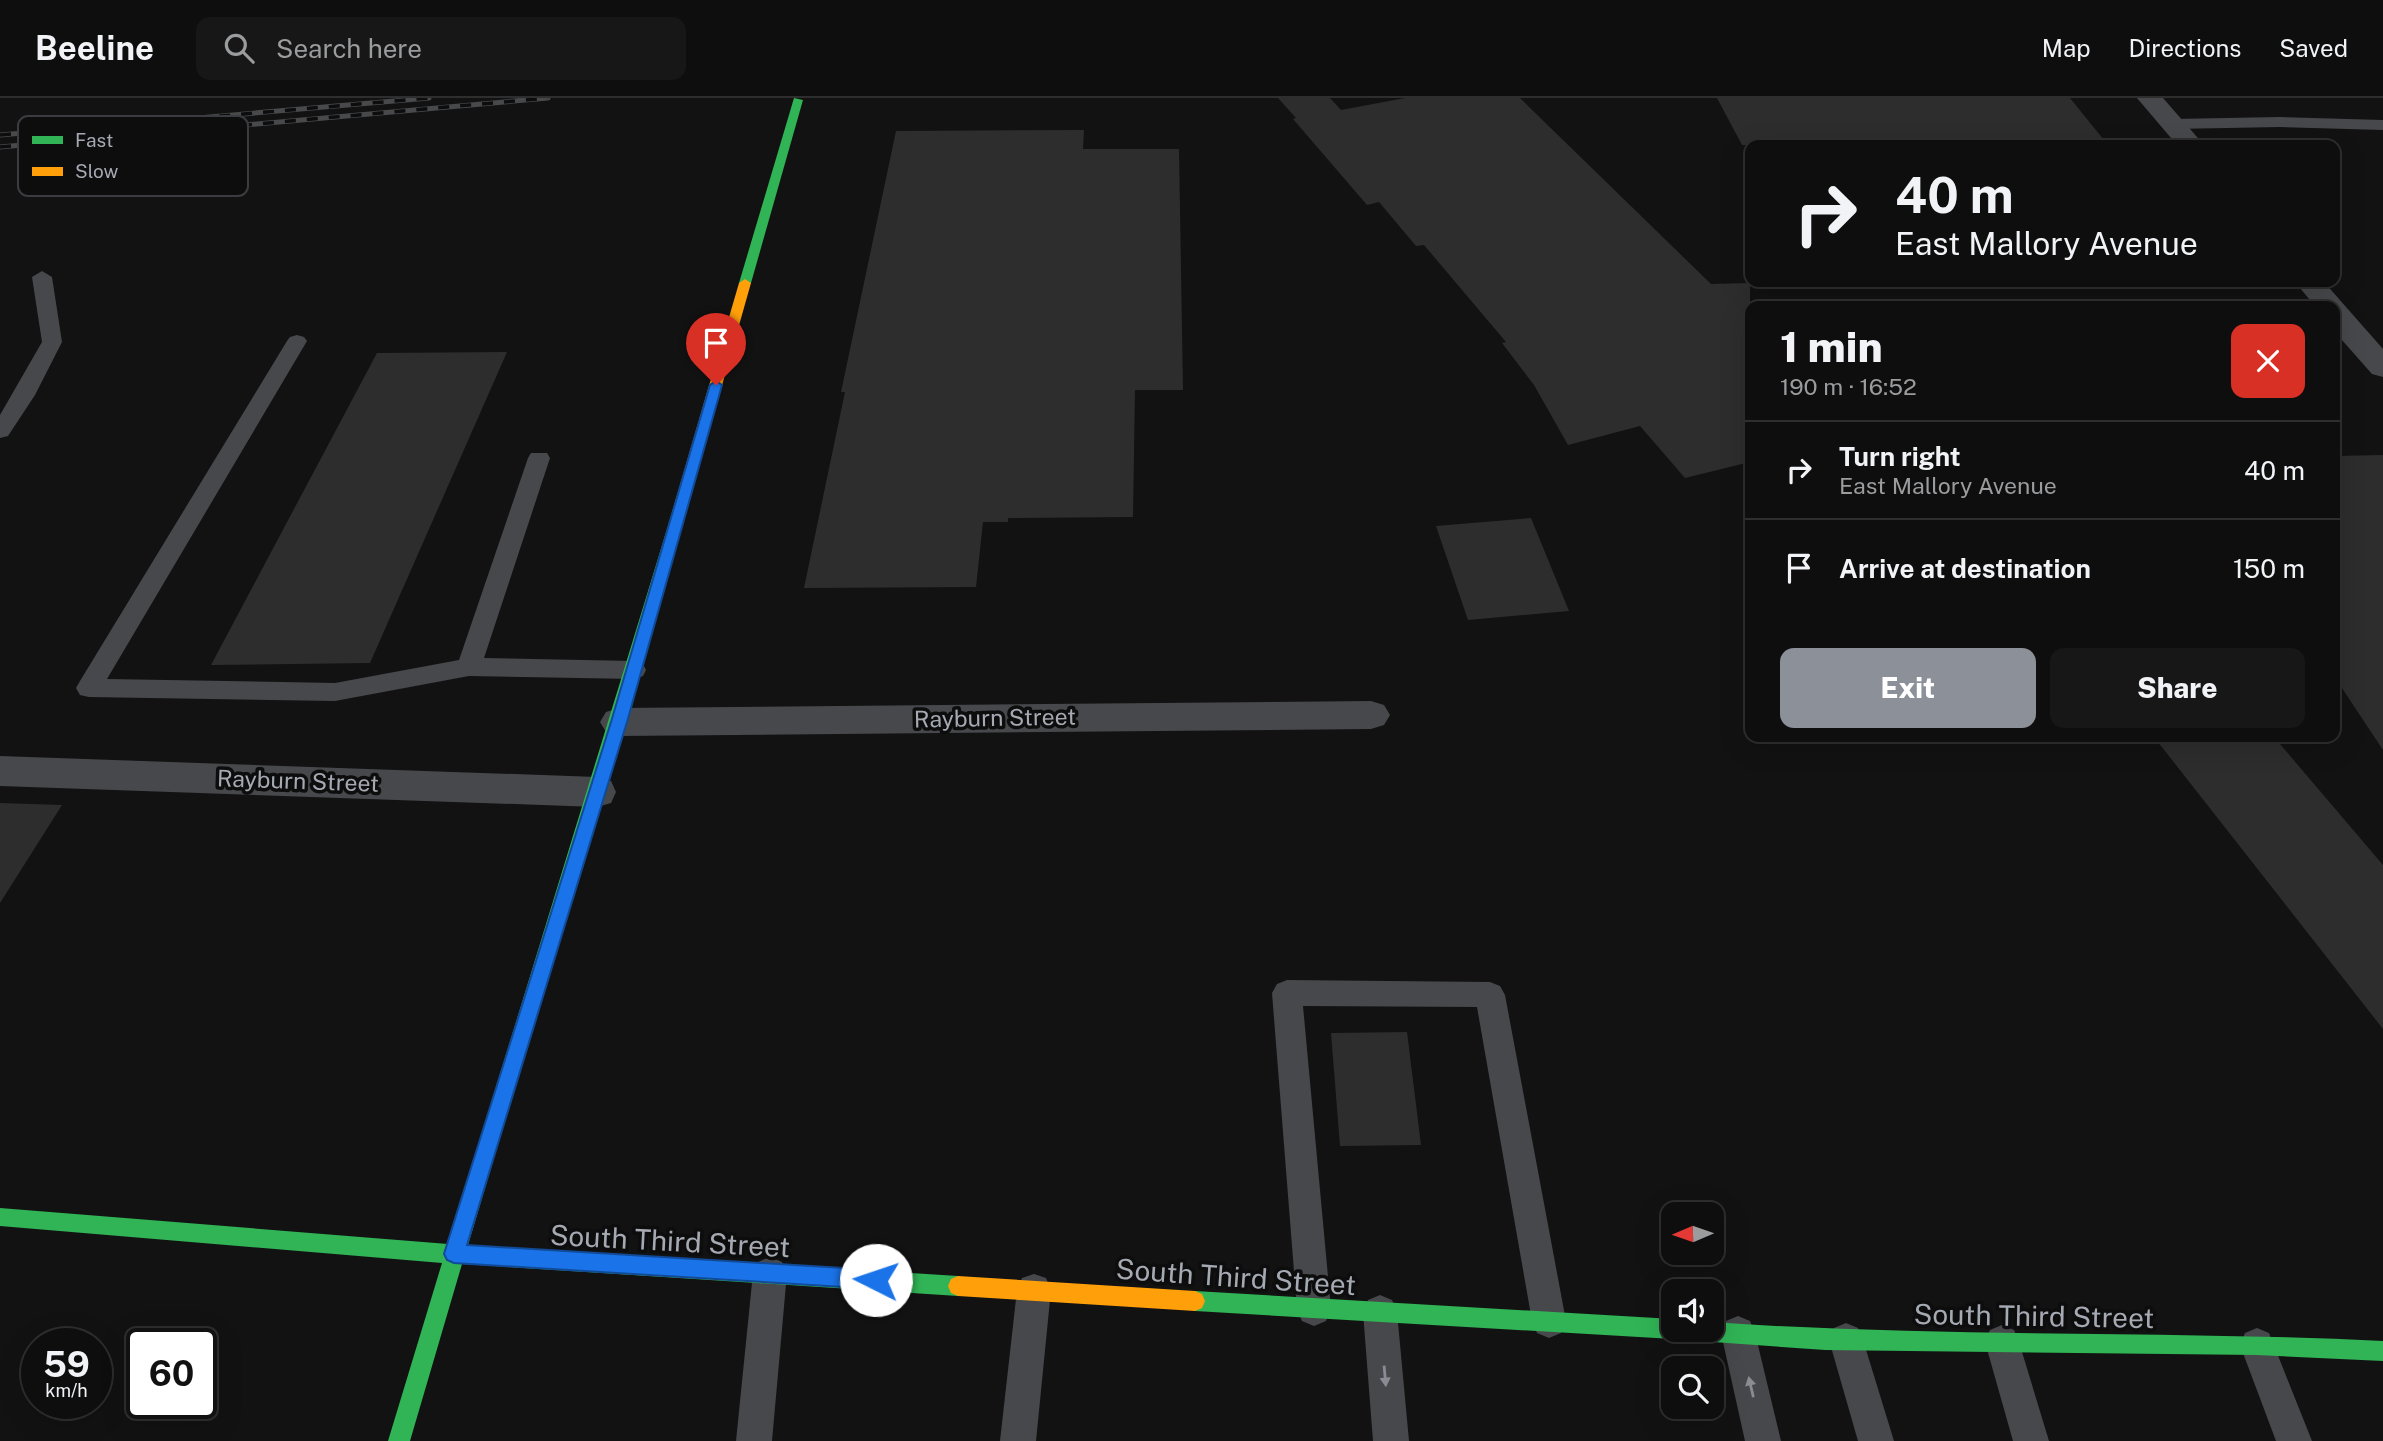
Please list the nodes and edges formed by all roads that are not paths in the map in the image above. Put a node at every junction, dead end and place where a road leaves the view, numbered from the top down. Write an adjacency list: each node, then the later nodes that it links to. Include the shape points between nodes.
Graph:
1 (2149, 98): 3 (street)
2 (798, 100): 15 (main road)
3 (2173, 124): 4 (lane, via 2280,121); 5 (street)
4 (2383, 125)
5 (2187, 140)
6 (42, 277): 12 (lane, via 52,342)
7 (2313, 287): 8 (street)
8 (2325, 301)
9 (2340, 319): 11 (street)
10 (297, 341): 14 (lane, via 89,688 335,692)
11 (2383, 368)
12 (0, 431)
13 (539, 458): 14 (lane)
14 (469, 667): 15 (lane)
15 (634, 670): 17 (main road)
16 (1371, 715): 17 (street, Rayburn Street)
17 (619, 722): 19 (main road)
18 (0, 771): 19 (street, Rayburn Street)
19 (597, 792): 21 (main road)
20 (0, 1217): 21 (main road, South Third Street)
21 (454, 1254): 22 (main road, South Third Street); 34 (main road)
22 (770, 1273): 23 (main road, South Third Street); 35 (lane)
23 (1034, 1290): 24 (main road, South Third Street); 36 (lane)
24 (1314, 1309): 25 (main road, South Third Street); 26 (lane, via 1287,993 1490,995)
25 (1380, 1312): 26 (main road, South Third Street); 37 (lane, one-way to 37)
26 (1549, 1321): 27 (main road, South Third Street)
27 (1661, 1328)
28 (1724, 1333): 29 (main road, South Third Street)
29 (1738, 1334): 30 (main road, South Third Street); 38 (lane, one-way to 29)
30 (1846, 1340): 31 (main road, South Third Street); 39 (lane)
31 (2002, 1342): 32 (main road, South Third Street); 40 (lane)
32 (2257, 1345): 33 (main road, South Third Street); 41 (lane)
33 (2383, 1351)
34 (399, 1441)
35 (754, 1441)
36 (1018, 1441)
37 (1391, 1441)
38 (1763, 1441)
39 (1876, 1441)
40 (2031, 1441)
41 (2294, 1441)

